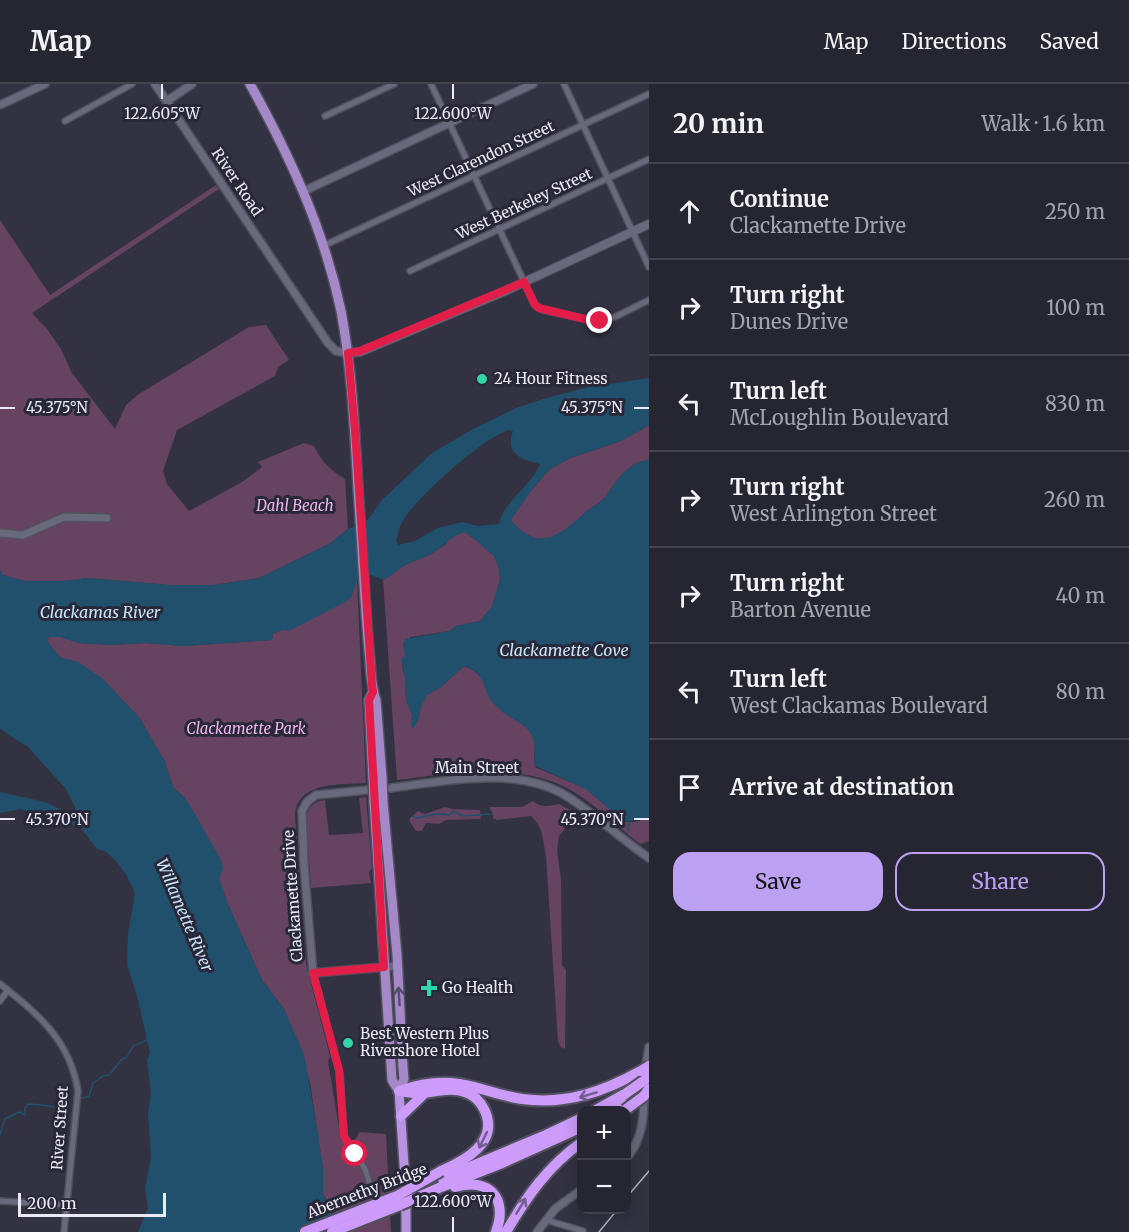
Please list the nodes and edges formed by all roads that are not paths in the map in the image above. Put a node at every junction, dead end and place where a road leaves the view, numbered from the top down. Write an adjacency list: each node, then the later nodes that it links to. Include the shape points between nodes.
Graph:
1 (45, 84): 12 (street)
2 (132, 84): 14 (street)
3 (155, 84): 11 (street, River Road)
4 (192, 84): 11 (street)
5 (250, 84): 20 (main road)
6 (394, 84): 13 (street)
7 (431, 84): 15 (street)
8 (533, 84): 15 (street)
9 (564, 84): 16 (street)
10 (649, 94): 16 (street, West Clarendon Street)
11 (167, 101): 29 (street, River Road, via 330,346)
12 (0, 105)
13 (325, 116)
14 (65, 121)
15 (450, 123): 18 (street); 20 (street)
16 (583, 125): 18 (street, West Clarendon Street); 19 (street)
17 (649, 159): 19 (street, West Berkeley Street)
18 (474, 175): 22 (street); 24 (street, West Clarendon Street)
19 (608, 178): 22 (street, West Berkeley Street); 23 (street)
20 (304, 191): 24 (main road)
21 (649, 224): 23 (main road)
22 (500, 229): 26 (street, West Berkeley Street); 27 (street)
23 (633, 231): 25 (street); 27 (main road)
24 (323, 246): 29 (main road)
25 (649, 267)
26 (410, 271)
27 (524, 282): 28 (street, via 535,305 543,310 596,321 615,317); 29 (main road)
28 (649, 300)
29 (348, 353): 34 (main road, bridge)
30 (107, 518): 31 (street, via 71,516 32,533)
31 (0, 533)
32 (391, 788): 35 (street, Main Street, via 476,779 515,779 539,784 570,798)
33 (367, 790): 38 (street, Clackamette Drive, via 313,797 301,813)
34 (379, 802): 36 (main road); 37 (main road)
35 (649, 858)
36 (397, 966): 37 (street); 46 (main road, one-way to 36, via 404,1068)
37 (384, 967): 38 (street); 46 (main road, via 392,1080)
38 (313, 973): 56 (street, Clackamette Drive, via 339,1070 344,1136 365,1169)
39 (0, 984): 40 (street, River Street)
40 (8, 990): 41 (street); 59 (street, River Street, via 60,1040 76,1079)
41 (0, 1001)
42 (649, 1047): 53 (street, via 643,1123)
43 (649, 1066): 46 (highway, one-way to 46, bridge, via 589,1095 547,1101 454,1083)
44 (649, 1077): 48 (highway, bridge)
45 (649, 1088): 48 (highway)
46 (399, 1091): 47 (highway); 49 (highway)
47 (426, 1092): 49 (highway); 54 (highway, one-way to 54, via 465,1092 478,1100 487,1116 487,1132 478,1149)
48 (625, 1103)
49 (401, 1116): 65 (highway)
50 (577, 1120): 54 (highway)
51 (577, 1129): 54 (highway, via 502,1163)
52 (577, 1146): 67 (highway, one-way to 52, via 537,1182)
53 (631, 1153)
54 (441, 1182): 57 (highway, Abernethy Bridge, bridge); 66 (highway, via 478,1184 490,1190 500,1208)
55 (577, 1192): 60 (street)
56 (373, 1193)
57 (399, 1200): 63 (highway, Abernethy Bridge); 64 (highway, Abernethy Bridge)
58 (0, 1201): 59 (street)
59 (66, 1205): 62 (street, River Street)
60 (546, 1220): 61 (street); 68 (street)
61 (583, 1231)
62 (64, 1232)
63 (304, 1232)
64 (332, 1232)
65 (406, 1232)
66 (496, 1232)
67 (506, 1232)
68 (537, 1232)

